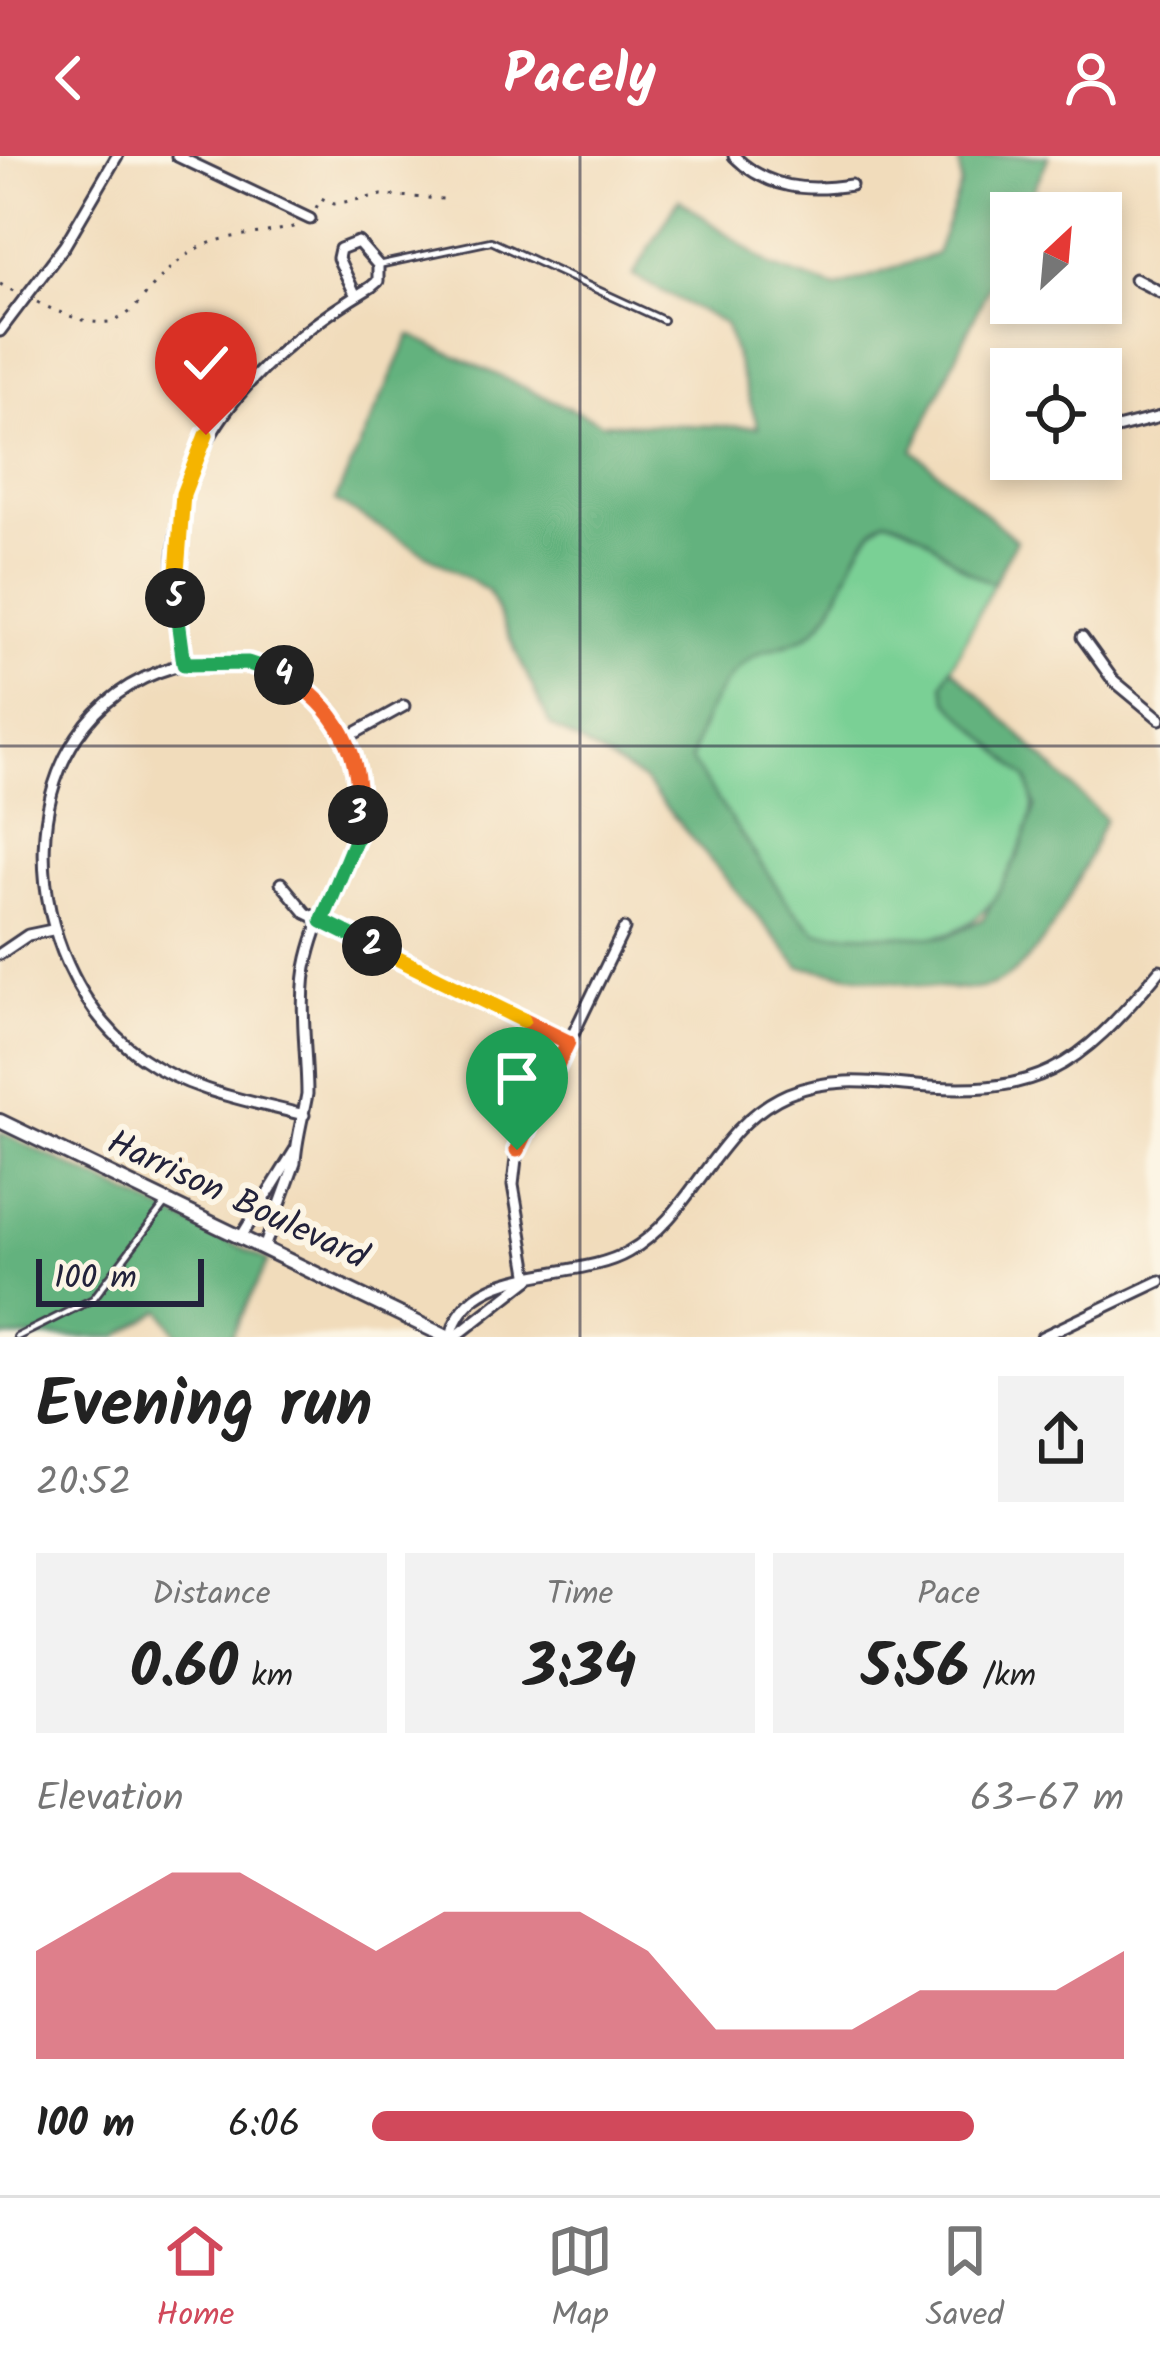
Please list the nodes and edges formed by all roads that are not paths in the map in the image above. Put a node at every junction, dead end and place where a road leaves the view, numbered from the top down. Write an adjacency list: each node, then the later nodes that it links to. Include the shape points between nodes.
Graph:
1 (117, 156): 11 (street, via 65,245)
2 (177, 156): 5 (street)
3 (734, 156): 4 (street, via 789,187)
4 (850, 184)
5 (310, 219)
6 (378, 266): 9 (street, via 378,281); 9 (street, via 358,242 340,250); 10 (lane, via 479,241 502,243)
7 (1135, 280): 8 (street)
8 (1160, 292)
9 (356, 296): 15 (street, via 266,363 195,456 175,562)
10 (663, 320)
11 (0, 331)
12 (1160, 417): 13 (street)
13 (1122, 427)
14 (1082, 638): 17 (street, via 1113,680)
15 (184, 664): 18 (street, via 248,663 284,675 314,695); 22 (street, via 112,696 75,735 43,858)
16 (404, 706): 18 (street)
17 (1160, 719)
18 (347, 737): 20 (street, via 360,797 356,838)
19 (280, 883): 20 (street)
20 (322, 921): 25 (street); 26 (street, via 307,961)
21 (624, 929): 25 (street)
22 (52, 930): 23 (street); 26 (street, via 90,1008 146,1060 184,1082)
23 (0, 954)
24 (1160, 970): 34 (street, via 1108,1033 1028,1082 980,1090 847,1081 786,1095 737,1129 641,1244 596,1266)
25 (568, 1042): 34 (street, via 513,1168)
26 (304, 1115): 28 (street)
27 (0, 1121): 29 (street, Harrison Boulevard)
28 (295, 1150): 30 (street); 31 (street)
29 (166, 1203): 32 (street, Harrison Boulevard); 36 (lane, via 93,1300)
30 (263, 1206): 31 (street); 32 (street)
31 (275, 1212): 33 (street)
32 (241, 1238): 33 (street, Harrison Boulevard)
33 (265, 1248): 37 (street, Harrison Boulevard)
34 (529, 1279): 37 (street); 37 (street, via 476,1297 454,1319)
35 (1160, 1281): 38 (street)
36 (17, 1337)
37 (451, 1337)
38 (1042, 1337)

